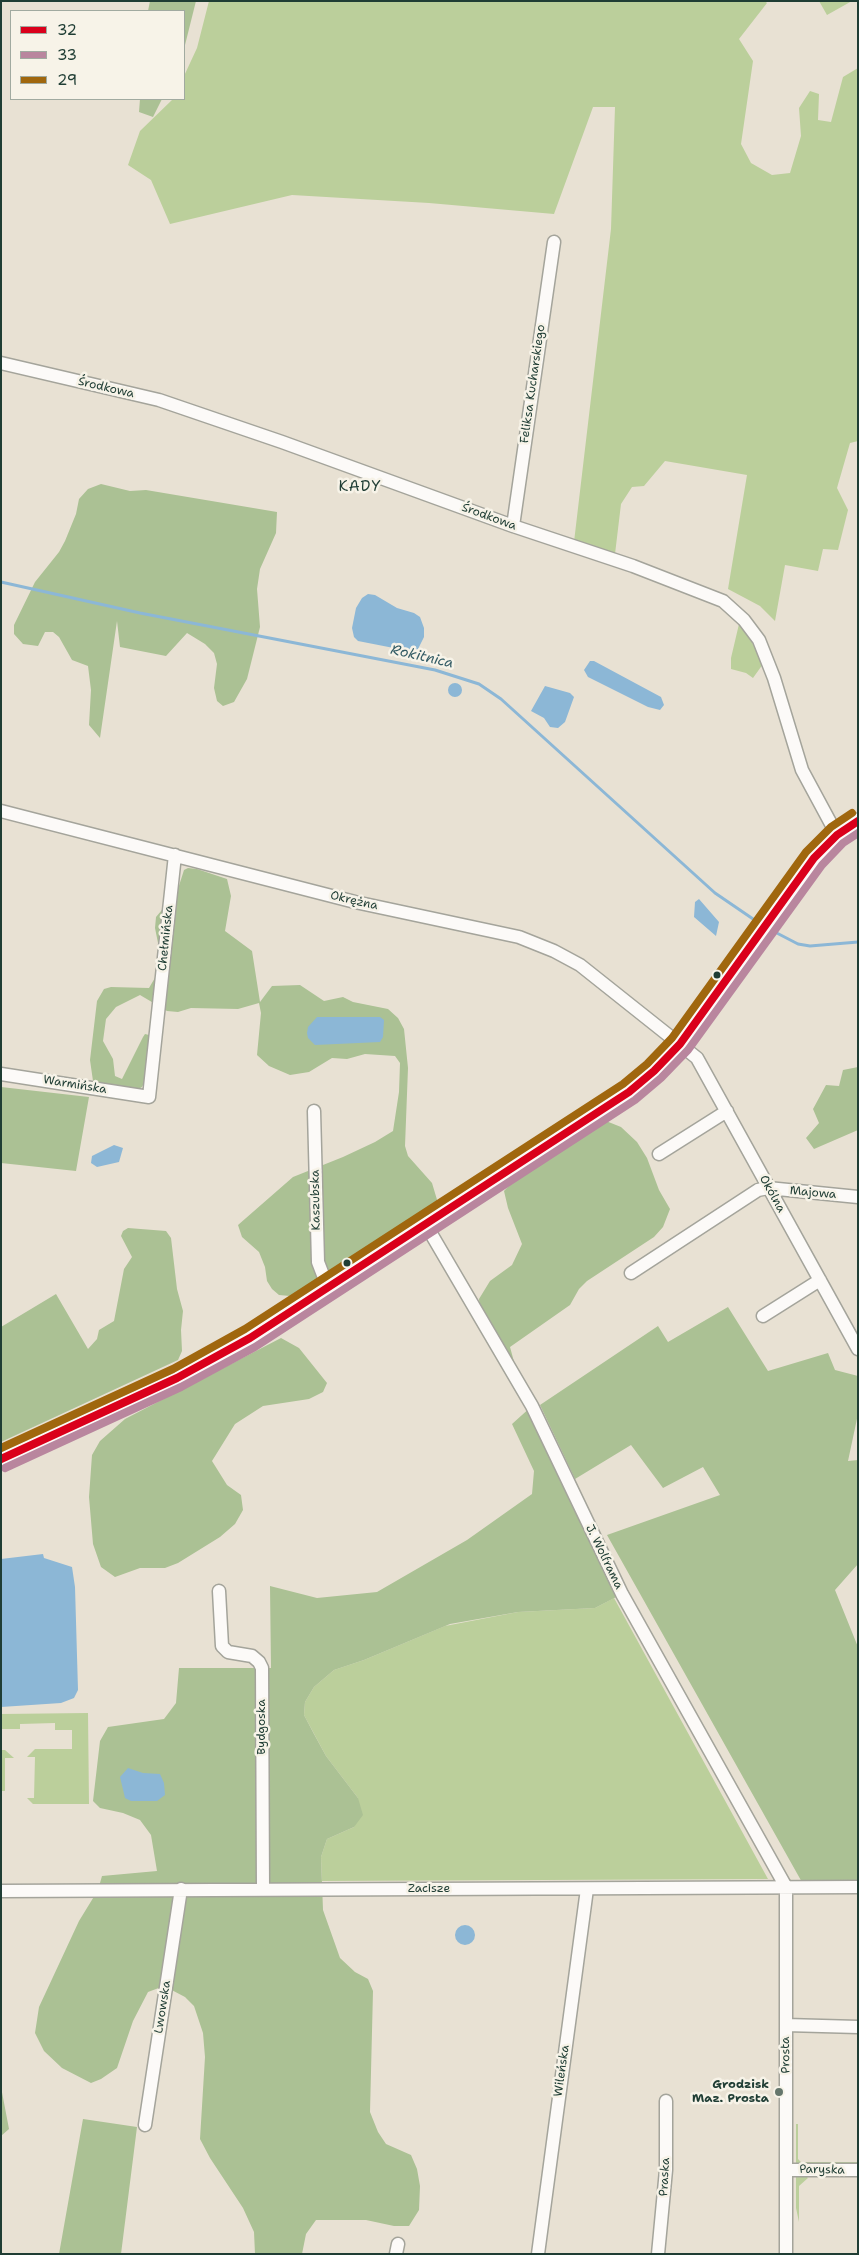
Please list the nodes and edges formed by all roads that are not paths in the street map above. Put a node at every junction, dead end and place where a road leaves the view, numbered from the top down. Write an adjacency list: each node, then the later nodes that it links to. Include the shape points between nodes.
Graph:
1 (554, 242): 3 (street, Feliksa Kucharskiego)
2 (1, 362): 3 (street, Środkowa, via 159,400)
3 (513, 526): 6 (street, Środkowa, via 633,566 723,601 744,620 759,640 771,670 802,770)
4 (1, 811): 7 (street, Okrężna)
5 (858, 821): 6 (street)
6 (837, 835): 8 (street, via 797,879)
7 (174, 855): 8 (street, Okrężna, via 355,902 519,937 580,965); 10 (street, Chełmińska)
8 (680, 1044): 12 (street, Okólna, via 697,1058); 16 (street, via 654,1072 629,1092)
9 (1, 1074): 10 (street, Warmińska)
10 (149, 1096)
11 (314, 1111): 19 (street, Kaszubska, via 318,1262)
12 (727, 1111): 13 (street); 14 (street, Okólna)
13 (658, 1154)
14 (768, 1188): 15 (street, Majowa); 17 (street, via 758,1190); 18 (street, Okólna)
15 (858, 1197)
16 (426, 1225): 19 (street); 24 (street, J. Wolframa, via 532,1406 622,1594)
17 (631, 1273)
18 (820, 1280): 20 (street); 21 (street, Okólna)
19 (328, 1288): 22 (street, via 209,1362)
20 (763, 1316)
21 (858, 1349)
22 (1, 1459)
23 (219, 1591): 27 (street, Bydgoska, via 222,1646 228,1652 252,1656 262,1668)
24 (786, 1887): 25 (street, Zacisze); 28 (street, Zacisze); 30 (street, Prosta)
25 (858, 1887)
26 (181, 1889): 27 (street, Zacisze); 29 (street, Zacisze); 33 (street, Lwowska)
27 (263, 1889): 28 (street, Zacisze)
28 (587, 1889): 36 (street, Wileńska)
29 (1, 1891)
30 (786, 2025): 31 (street); 34 (street, Prosta)
31 (858, 2027)
32 (666, 2101): 37 (street, Praska, via 666,2170)
33 (145, 2125)
34 (786, 2170): 35 (street, Paryska); 38 (street, Prosta)
35 (858, 2170)
36 (538, 2254)
37 (658, 2254)
38 (786, 2254)

